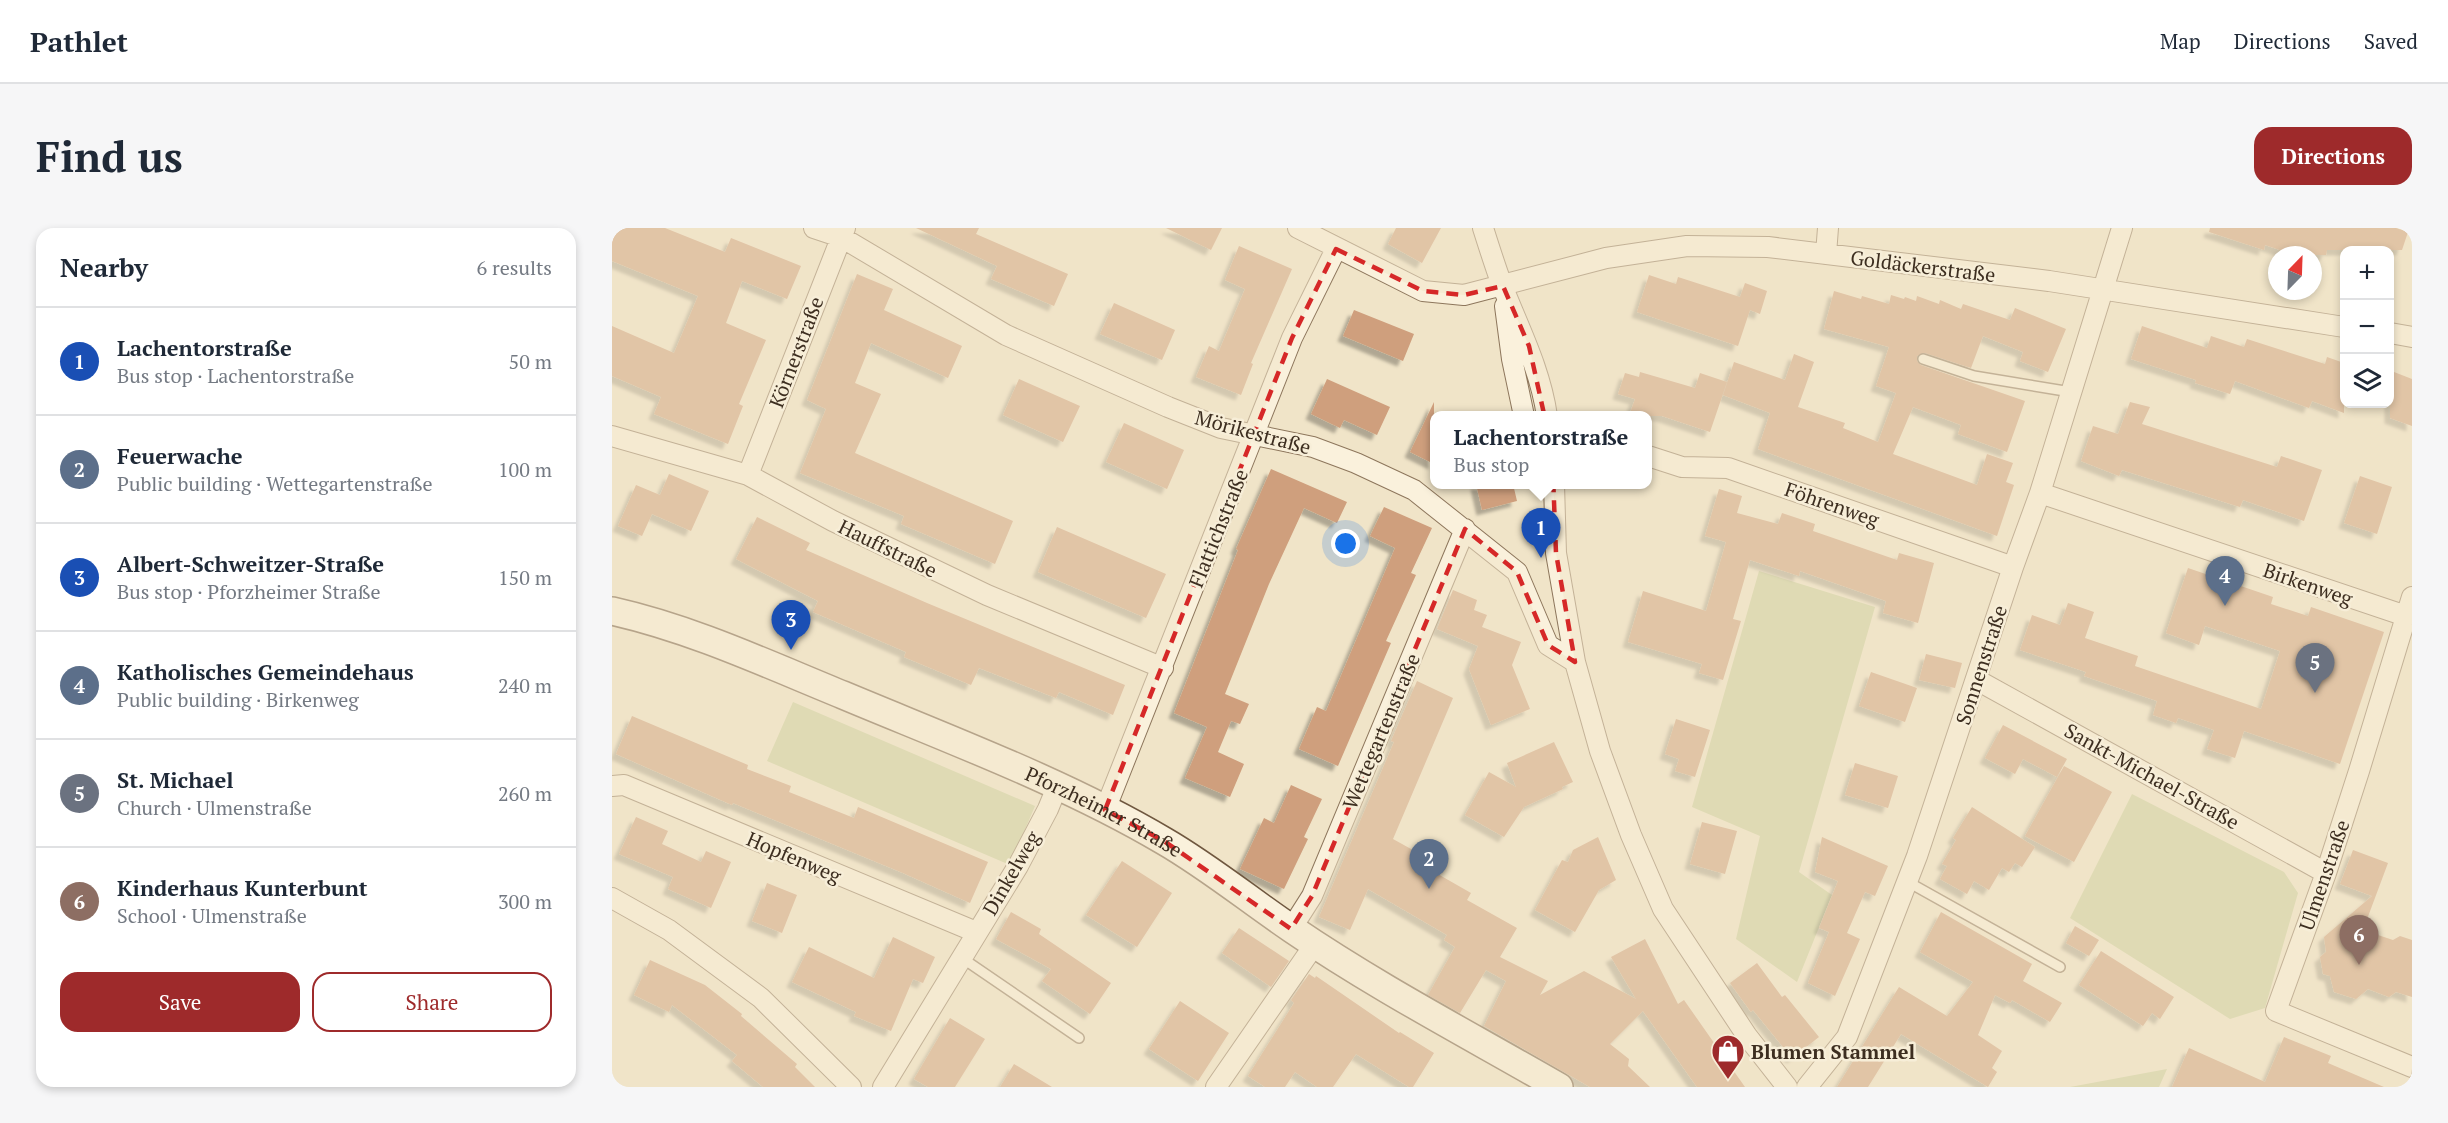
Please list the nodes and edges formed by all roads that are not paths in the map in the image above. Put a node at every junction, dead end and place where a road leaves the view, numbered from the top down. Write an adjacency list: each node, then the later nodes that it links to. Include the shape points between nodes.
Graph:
1 (814, 228): 6 (street, Mörikestraße)
2 (1298, 228): 7 (street, Goldäckerstraße)
3 (1483, 228): 9 (street)
4 (1828, 228): 8 (street)
5 (2121, 228): 10 (street, Sonnenstraße)
6 (843, 232): 18 (street, Mörikestraße, via 1006,334 1168,407 1221,428); 21 (street, Körnerstraße)
7 (1336, 249): 9 (street, Goldäckerstraße, via 1423,291 1464,295); 18 (street, Flattichstraße, via 1292,338)
8 (1826, 254): 9 (street, Goldäckerstraße, via 1768,247 1687,246 1606,258); 10 (street, Goldäckerstraße)
9 (1503, 286): 16 (street); 17 (street, via 1529,346)
10 (2103, 290): 11 (street, Goldäckerstraße); 15 (street, Sonnenstraße)
11 (2340, 326)
12 (2394, 334): 13 (street)
13 (2412, 337)
14 (1923, 359): 15 (lane, via 1974,376)
15 (2071, 392): 24 (street, Sonnenstraße)
16 (1523, 411)
17 (1546, 411)
18 (1255, 434): 26 (street, Mörikestraße, via 1313,447 1356,463 1414,490); 32 (street, Flattichstraße)
19 (612, 436): 21 (street, Hauffstraße)
20 (1652, 457): 27 (street, Föhrenweg, via 1682,466 1728,468)
21 (748, 475): 32 (street, Hauffstraße, via 987,595)
22 (1544, 489): 25 (street)
23 (1554, 489): 25 (street)
24 (2040, 493): 27 (street, Sonnenstraße); 30 (street, Birkenweg)
25 (1555, 524): 31 (street, via 1556,553)
26 (1465, 529): 31 (street, Mörikestraße, via 1517,572 1548,645); 40 (street, Wettegartenstraße, via 1312,896)
27 (2013, 567): 33 (street, Sonnenstraße)
28 (2412, 597): 30 (street, Ulmenstraße)
29 (612, 611): 35 (street, Pforzheimer Straße, via 690,632)
30 (2406, 616): 37 (street, Ulmenstraße)
31 (1575, 662): 51 (street, via 1600,751 1664,909 1747,1036)
32 (1163, 668): 36 (street, Flattichstraße)
33 (1977, 680): 37 (street, Sankt-Michael-Straße); 38 (street, Sonnenstraße)
34 (612, 786): 41 (street, Hopfenweg, via 624,785)
35 (1056, 787): 36 (street, Pforzheimer Straße); 41 (street, Dinkelweg, via 1018,866)
36 (1105, 810): 40 (street, Pforzheimer Straße, via 1164,840)
37 (2326, 873): 46 (street, Ulmenstraße, via 2276,1011)
38 (1908, 882): 44 (lane); 52 (street, Sonnenstraße, via 1847,1037)
39 (612, 898): 47 (street, via 669,930 761,998)
40 (1291, 929): 42 (street, Pforzheimer Straße)
41 (976, 932): 43 (street, Dinkelweg)
42 (1315, 944): 49 (street); 50 (street, Pforzheimer Straße)
43 (963, 958): 45 (lane); 48 (street, Dinkelweg)
44 (2060, 967)
45 (1079, 1038)
46 (2412, 1066)
47 (851, 1087)
48 (883, 1087)
49 (1216, 1087)
50 (1559, 1087)
51 (1787, 1087)
52 (1807, 1087)

